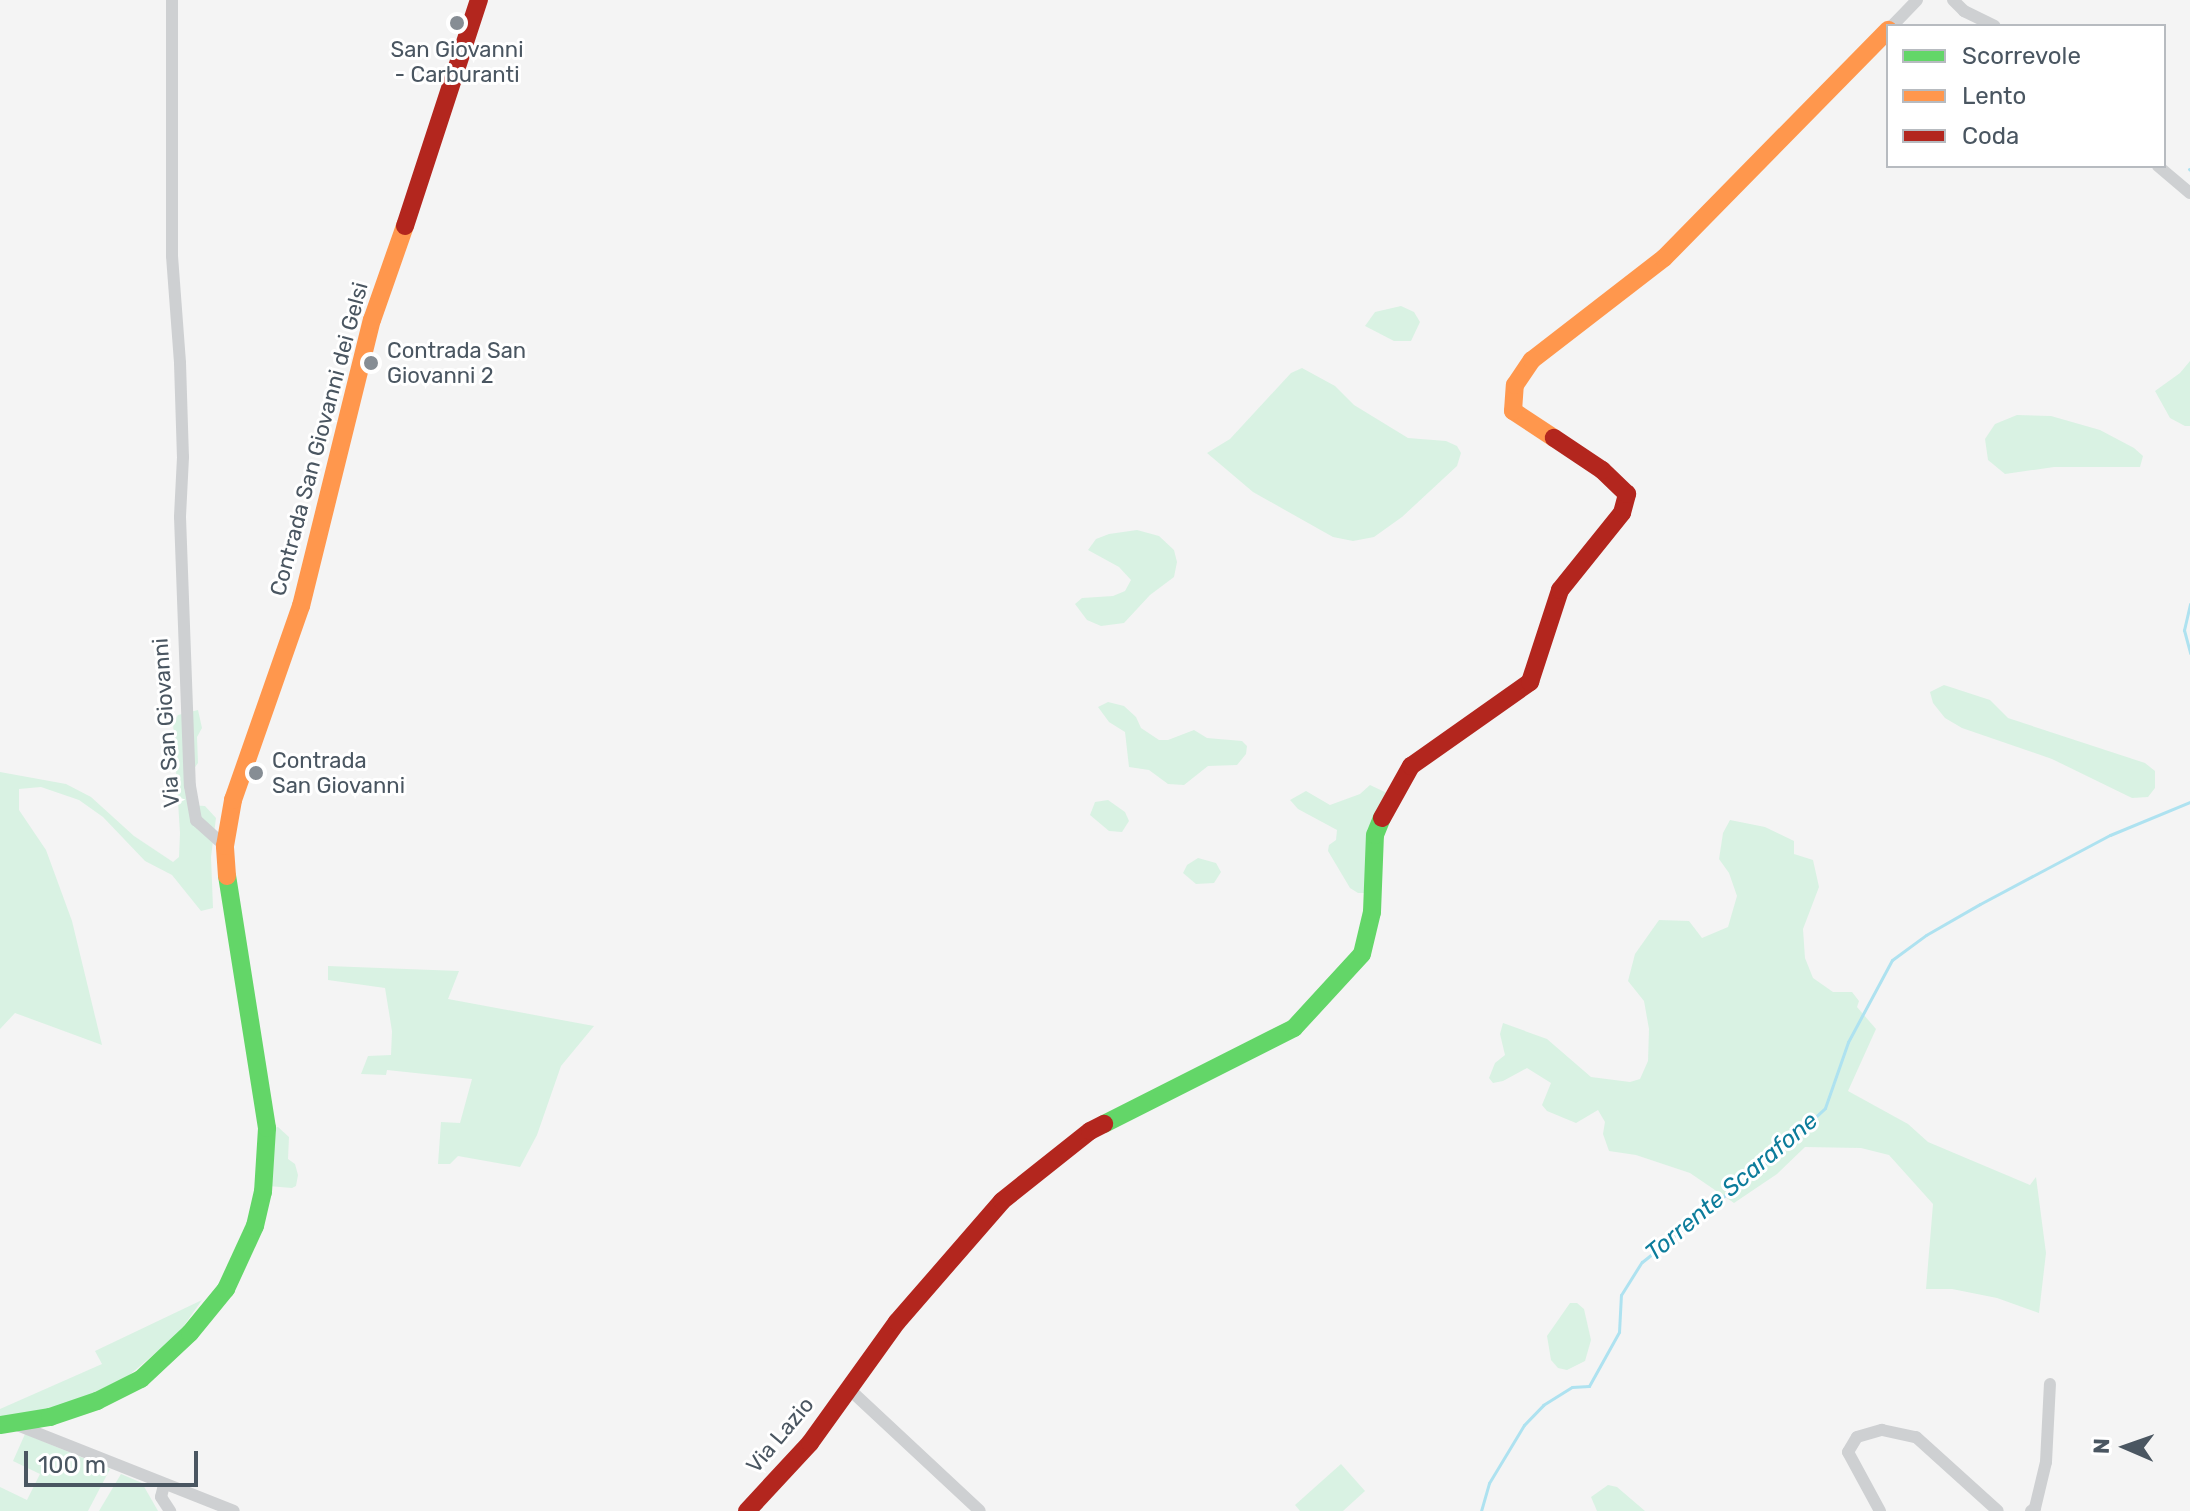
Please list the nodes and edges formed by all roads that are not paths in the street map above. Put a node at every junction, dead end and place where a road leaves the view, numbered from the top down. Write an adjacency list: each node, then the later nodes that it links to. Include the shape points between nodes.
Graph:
1 (172, 0): 10 (street, Via San Giovanni, via 172,256 180,363 190,786 196,820)
2 (479, 0): 10 (street, Contrada San Giovanni dei Gelsi, via 372,320 301,606 251,740)
3 (1917, 0): 5 (street)
4 (1953, 0): 6 (street)
5 (1894, 24)
6 (1991, 24)
7 (1886, 32): 12 (street, Via Lazio, via 1664,258 1532,360 1515,385 1513,411 1602,470 1627,494 1622,513 1560,590 1530,682 1411,766 1394,792 1375,835 1372,912 1362,954 1294,1028 1090,1131 1002,1201 897,1322)
8 (2160, 168): 9 (street)
9 (2190, 193)
10 (225, 846): 13 (street, via 235,944 265,1097 267,1159 255,1226 226,1289 190,1333 141,1379 97,1401)
11 (2050, 1384): 21 (street, via 2046,1462)
12 (848, 1388): 17 (street, Via Lazio, via 810,1443); 18 (street)
13 (9, 1425): 14 (street)
14 (164, 1485): 15 (street, via 161,1497); 16 (street)
15 (170, 1511)
16 (234, 1511)
17 (747, 1511)
18 (980, 1511)
19 (1880, 1511): 20 (street, via 1848,1452 1857,1437 1882,1430 1916,1437)
20 (1998, 1511)
21 (2031, 1511)

